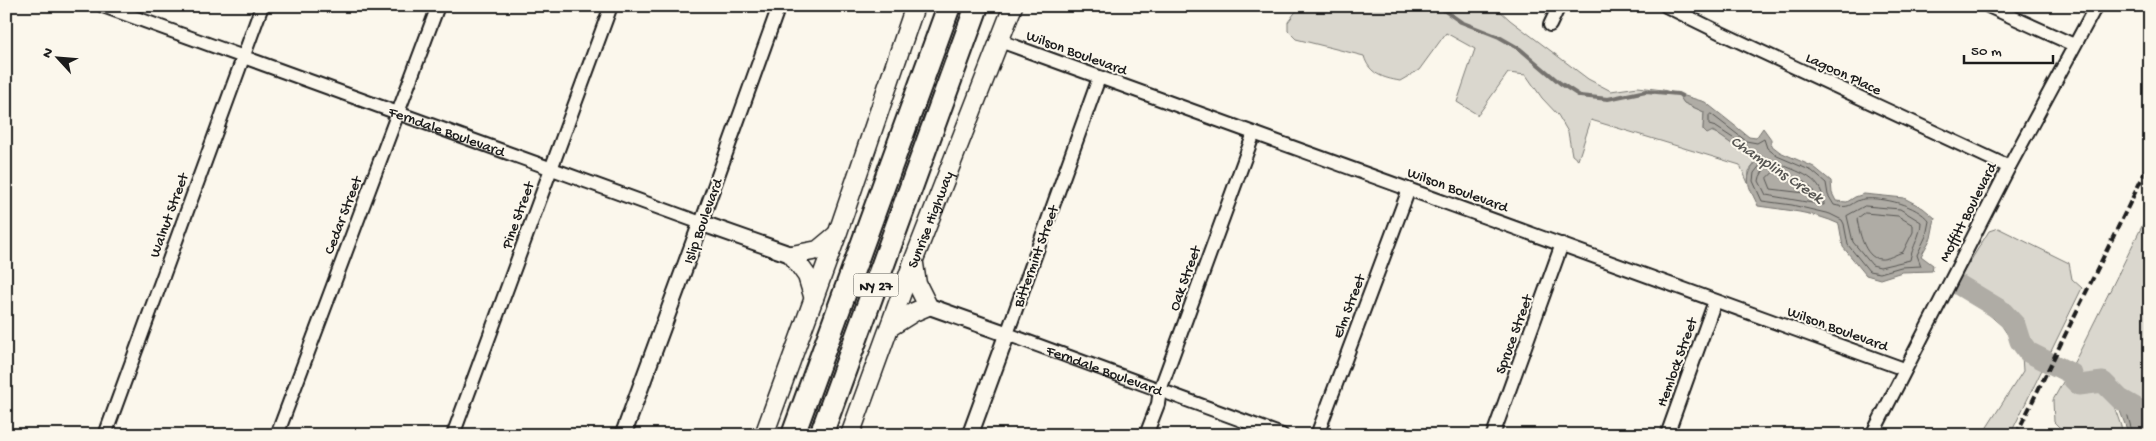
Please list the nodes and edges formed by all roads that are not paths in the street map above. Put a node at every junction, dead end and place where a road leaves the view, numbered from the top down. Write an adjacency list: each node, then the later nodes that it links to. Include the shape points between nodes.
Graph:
1 (103, 6): 19 (street, Ferndale Boulevard)
2 (262, 6): 19 (street, Walnut Street)
3 (438, 6): 22 (street, Cedar Street)
4 (611, 6): 26 (street, Pine Street)
5 (779, 6): 28 (street, Islip Boulevard)
6 (914, 6): 29 (main road)
7 (939, 6): 20 (highway)
8 (949, 6): 20 (highway, NY 27)
9 (977, 6): 24 (highway, Sunrise Highway / NY 27)
10 (994, 6): 24 (highway)
11 (1012, 6): 17 (main road, Sunrise Highway)
12 (1559, 6): 16 (street)
13 (1666, 6): 25 (street, Lagoon Place)
14 (1988, 6): 18 (street)
15 (2096, 6): 18 (street, Moffitt Boulevard)
16 (1550, 24)
17 (1000, 41): 21 (street, Wilson Boulevard); 32 (main road, Sunrise Highway)
18 (2074, 45): 25 (street, Moffitt Boulevard)
19 (243, 58): 22 (street, Ferndale Boulevard); 40 (street, Walnut Street)
20 (926, 70): 45 (highway, NY 27)
21 (1099, 78): 23 (street, Wilson Boulevard); 37 (street, Bittermint Street)
22 (397, 114): 26 (street, Ferndale Boulevard); 41 (street, Cedar Street)
23 (1254, 133): 27 (street, Wilson Boulevard); 39 (street, Oak Street)
24 (930, 136): 46 (highway, Sunrise Highway / NY 27)
25 (2009, 167): 38 (street, Moffitt Boulevard)
26 (551, 168): 28 (street, Ferndale Boulevard); 42 (street, Pine Street)
27 (1409, 189): 30 (street, Wilson Boulevard); 51 (street, Elm Street)
28 (701, 223): 31 (street, Ferndale Boulevard); 43 (street, Islip Boulevard)
29 (838, 232): 31 (main road, via 818,250); 33 (main road)
30 (1562, 244): 34 (street, Wilson Boulevard); 52 (street, Spruce Street)
31 (792, 255): 33 (main road, via 807,276)
32 (914, 262): 35 (main road, via 917,284); 36 (main road, Sunrise Highway)
33 (814, 299): 44 (main road)
34 (1715, 301): 38 (street, Wilson Boulevard); 53 (street, Hemlock Street)
35 (928, 306): 36 (main road); 37 (street, Ferndale Boulevard)
36 (890, 327): 47 (main road, Sunrise Highway)
37 (1007, 334): 39 (street, Ferndale Boulevard); 48 (street, Bittermint Street)
38 (1904, 369): 54 (street, Moffitt Boulevard)
39 (1160, 390): 49 (street, Oak Street); 50 (street, Ferndale Boulevard)
40 (104, 435)
41 (277, 435)
42 (453, 435)
43 (624, 435)
44 (764, 435)
45 (793, 435)
46 (821, 435)
47 (850, 435)
48 (970, 435)
49 (1146, 435)
50 (1282, 435)
51 (1317, 435)
52 (1493, 435)
53 (1667, 435)
54 (1872, 435)

